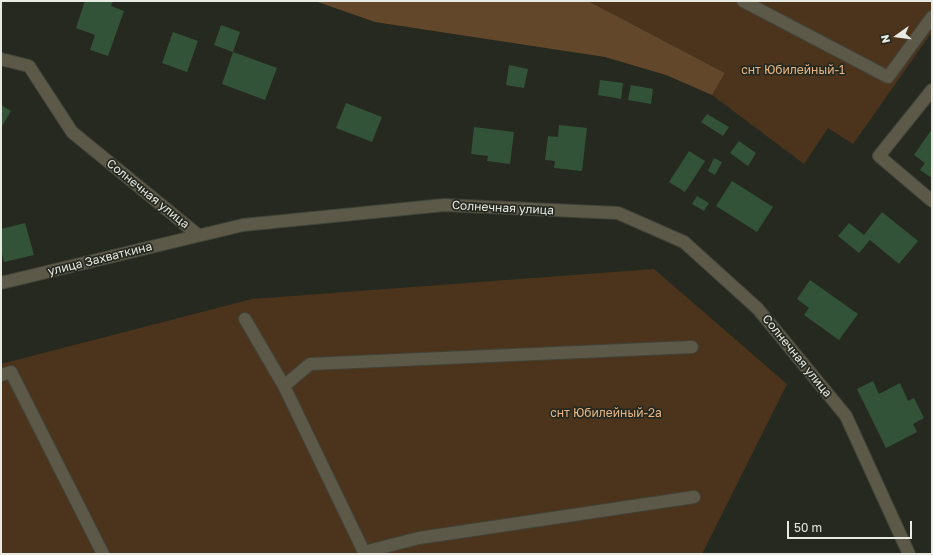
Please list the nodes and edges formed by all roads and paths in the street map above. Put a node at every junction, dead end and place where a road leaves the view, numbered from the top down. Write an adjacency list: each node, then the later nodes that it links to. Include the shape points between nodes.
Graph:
1 (743, 1): 2 (street, via 888,77)
2 (932, 17)
3 (1, 59): 6 (street, Солнечная улица, via 29,66 72,132)
4 (932, 90): 5 (street, via 879,156)
5 (932, 201)
6 (198, 235): 7 (street, улица Захваткина); 15 (street, Солнечная улица, via 243,225 444,205 618,213 684,242 758,309 846,416)
7 (1, 283)
8 (245, 319): 11 (street)
9 (692, 347): 11 (street, via 310,364)
10 (1, 375): 14 (street, via 11,372)
11 (284, 386): 13 (street)
12 (694, 497): 13 (street, via 419,538)
13 (364, 553)
14 (103, 554)
15 (909, 554)

